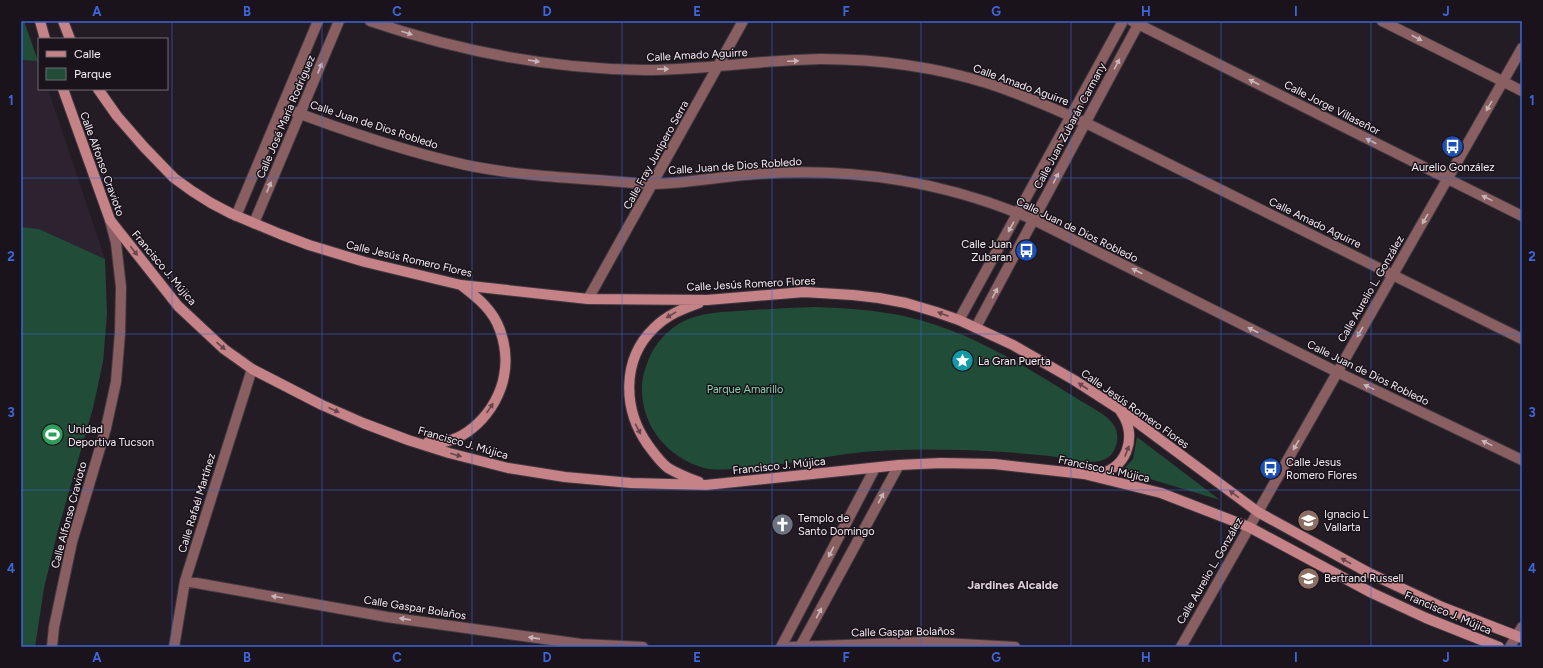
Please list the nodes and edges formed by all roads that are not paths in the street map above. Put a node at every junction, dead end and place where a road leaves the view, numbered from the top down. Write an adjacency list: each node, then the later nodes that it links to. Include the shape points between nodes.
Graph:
1 (40, 21): 10 (street)
2 (318, 21): 19 (street, Calle José María Rodríguez)
3 (339, 21): 20 (street, Calle José María Rodríguez, one-way to 3)
4 (370, 21): 14 (street, Calle Amado Aguirre, one-way to 14, via 421,38 474,50 587,68 643,70)
5 (743, 21): 14 (street, Calle Fray Junípero Serra)
6 (1123, 21): 21 (street, Calle Juan Zubarán Carmany)
7 (1382, 21): 15 (street, one-way to 15)
8 (1137, 22): 22 (street, Calle Juan Zubarán Carmany, one-way to 8); 23 (street, Calle Jorge Villaseñor, one-way to 8)
9 (64, 23): 11 (street); 12 (street)
10 (45, 38)
11 (63, 38)
12 (70, 38)
13 (1522, 48): 15 (street, Calle Aurelio L. González)
14 (718, 66): 21 (street, Calle Amado Aguirre, one-way to 21, via 820,59 896,64 990,84); 24 (street, Calle Fray Junípero Serra)
15 (1503, 81): 18 (street); 23 (street, Calle Aurelio L. González, one-way to 23)
16 (63, 90): 28 (street, Calle Alfonso Cravioto)
17 (99, 90): 26 (street, Calle Jesús Romero Flores, via 131,133 174,178)
18 (1522, 91)
19 (282, 107): 20 (street, Calle Juan de Dios Robledo); 26 (street, Calle José María Rodríguez)
20 (300, 114): 24 (street, Calle Juan de Dios Robledo, via 364,137 468,165 526,174); 30 (street, Calle José María Rodríguez, one-way to 20)
21 (1071, 116): 22 (street, Calle Amado Aguirre); 25 (street, Calle Juan Zubarán Carmany)
22 (1086, 123): 29 (street, Calle Juan Zubarán Carmany, one-way to 22); 31 (street, Calle Amado Aguirre)
23 (1447, 179): 27 (street, Calle Jorge Villaseñor, one-way to 23); 31 (street, Calle Aurelio L. González, one-way to 31)
24 (654, 184): 25 (street, Calle Juan de Dios Robledo, via 759,174 840,173 924,184); 33 (street, Calle Fray Junípero Serra)
25 (1019, 213): 29 (street, Calle Juan de Dios Robledo); 35 (street, Calle Juan Zubarán Carmany, one-way to 35)
26 (236, 216): 30 (street, Calle Jesús Romero Flores)
27 (1522, 216)
28 (110, 220): 38 (street, Francisco J. Mújica, one-way to 38, via 178,306 224,349); 52 (street, Calle Alfonso Cravioto, via 116,243 121,287 116,382 106,428 72,542)
29 (1034, 220): 36 (street, Calle Juan Zubarán Carmany, one-way to 29); 39 (street, Calle Juan de Dios Robledo, one-way to 29)
30 (254, 223): 32 (street, Calle Jesús Romero Flores, via 309,246)
31 (1393, 275): 37 (street, Calle Amado Aguirre); 39 (street, Calle Aurelio L. González, one-way to 39)
32 (461, 285): 33 (street, Calle Jesús Romero Flores); 41 (street, one-way to 32, via 440,443 456,439 489,411 501,388 505,351 500,329 481,300)
33 (588, 299): 34 (street, Calle Jesús Romero Flores)
34 (706, 300): 35 (street, Calle Jesús Romero Flores, one-way to 34, via 906,304 853,295 804,292); 46 (street, one-way to 46, via 681,309 666,318 643,342 630,374 629,393 635,423 656,456 684,476)
35 (959, 320): 36 (street, Calle Jesús Romero Flores)
36 (976, 327): 40 (street, Calle Jesús Romero Flores, one-way to 36, via 1043,362)
37 (1522, 339)
38 (252, 369): 41 (street, Francisco J. Mújica, one-way to 41, via 322,405); 49 (street, Calle Rafaél Martínez)
39 (1337, 372): 42 (street, Calle Juan de Dios Robledo, one-way to 39); 47 (street, Calle Aurelio L. González, one-way to 47)
40 (1119, 409): 45 (street, one-way to 40, via 1102,474 1112,470 1127,452 1128,427); 47 (street, Calle Jesús Romero Flores, one-way to 40)
41 (408, 440): 46 (street, Francisco J. Mújica, one-way to 46, via 480,461 538,474 631,483)
42 (1522, 460)
43 (899, 466): 44 (street, Francisco J. Mújica); 45 (street, Francisco J. Mújica, via 941,463 994,464); 57 (street, one-way to 43)
44 (875, 468): 46 (street, Francisco J. Mújica); 55 (street, one-way to 55)
45 (1084, 474): 48 (street, Francisco J. Mújica, via 1161,493)
46 (706, 484)
47 (1258, 512): 48 (street, Calle Aurelio L. González); 51 (street, Calle Jesús Romero Flores, one-way to 47, via 1368,573)
48 (1249, 527): 59 (street, Calle Aurelio L. González); 60 (street, Francisco J. Mújica, via 1372,593)
49 (185, 581): 53 (street, Calle Rafaél Martínez); 54 (street, Calle Gaspar Bolaños, one-way to 49, via 581,644 441,624)
50 (1522, 627): 51 (street)
51 (1519, 638): 61 (street)
52 (52, 647)
53 (174, 647)
54 (643, 647)
55 (781, 647)
56 (791, 647): 57 (street, Calle Gaspar Bolaños)
57 (800, 647): 58 (street, Calle Gaspar Bolaños, via 926,642)
58 (1015, 647)
59 (1181, 647)
60 (1499, 647)
61 (1510, 647)

